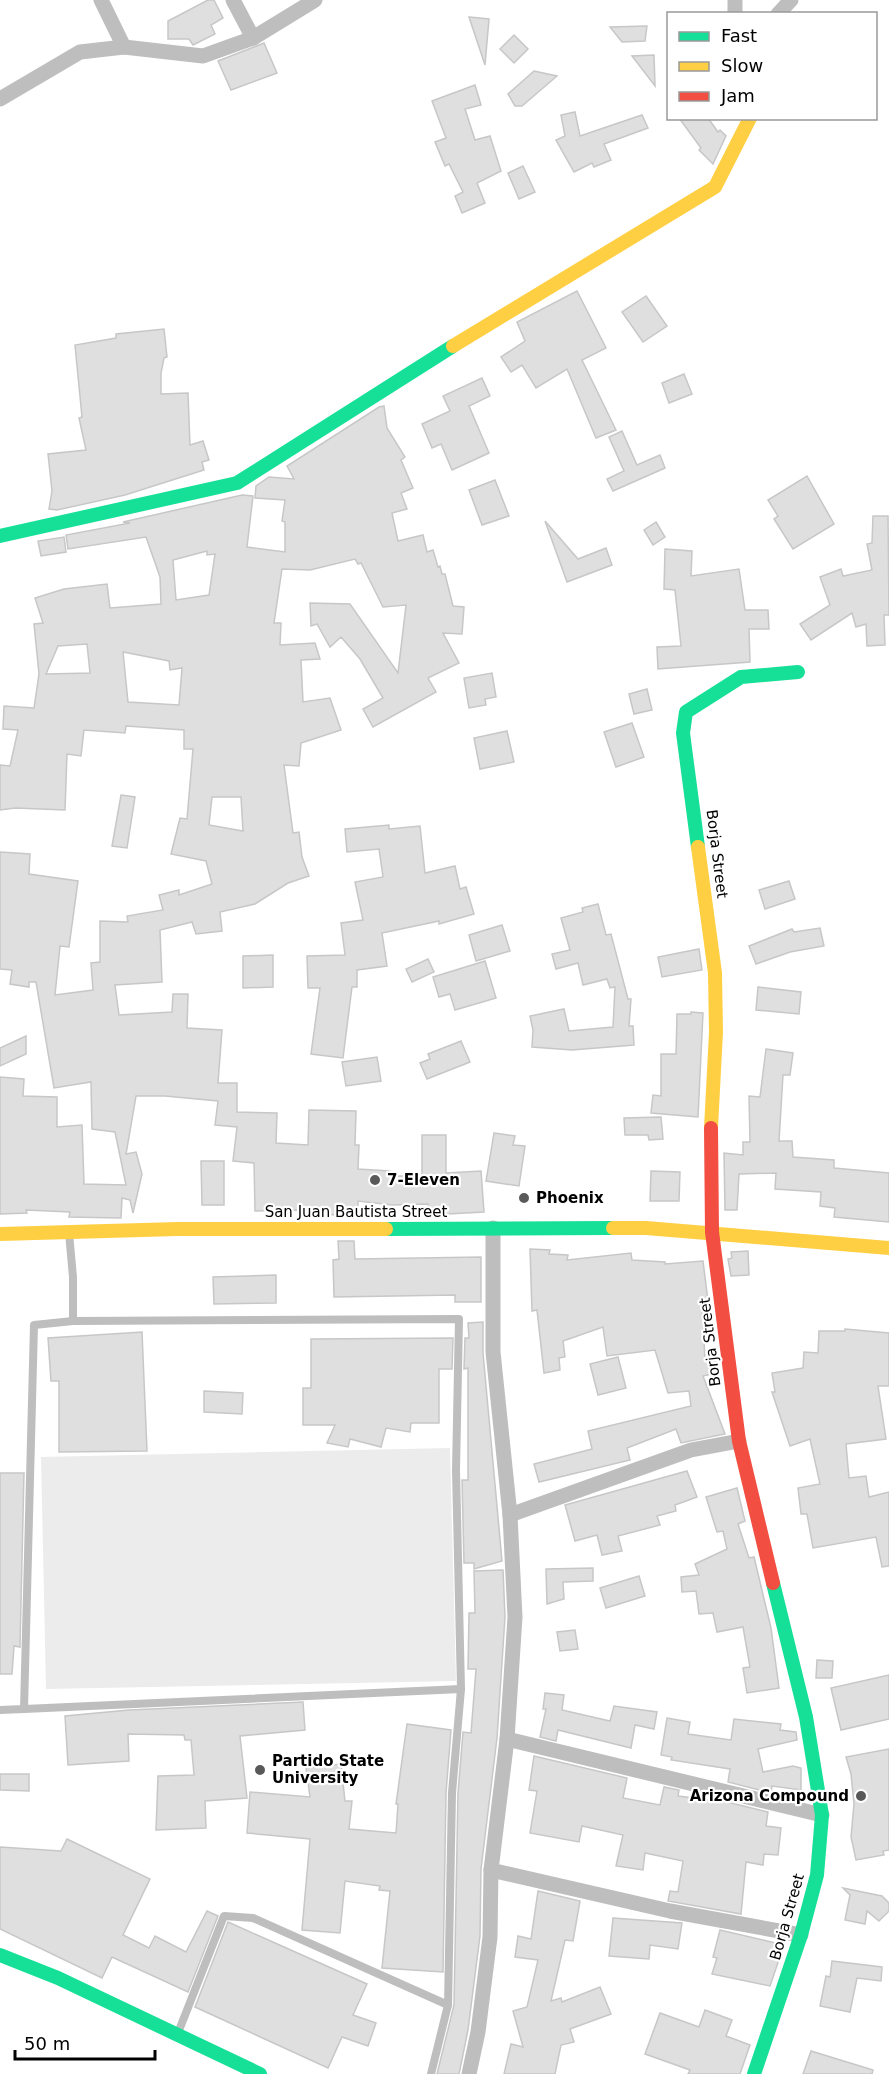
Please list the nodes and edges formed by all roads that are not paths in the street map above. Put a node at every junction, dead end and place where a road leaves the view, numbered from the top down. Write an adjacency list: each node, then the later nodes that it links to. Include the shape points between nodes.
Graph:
1 (101, 0): 7 (street)
2 (234, 0): 6 (street)
3 (315, 0): 6 (street)
4 (791, 0): 5 (street)
5 (780, 12)
6 (254, 38): 7 (street, via 203,56)
7 (124, 47): 8 (street, via 80,52)
8 (0, 99)
9 (749, 120): 10 (street, via 715,187 389,385 237,483)
10 (0, 536)
11 (798, 672): 14 (street, Borja Street, via 741,676 686,712 683,734 715,973)
12 (493, 1228): 13 (street, San Juan Bautista Street); 14 (street, San Juan Bautista Street); 19 (street, via 493,1352)
13 (69, 1231): 15 (street, San Juan Bautista Street); 17 (lane)
14 (712, 1232): 16 (street, San Juan Bautista Street); 18 (street, Borja Street)
15 (0, 1234)
16 (889, 1248)
17 (73, 1321): 20 (lane, via 459,1319 456,1470); 21 (lane, via 34,1325)
18 (739, 1441): 19 (street, via 691,1450); 24 (street, Borja Street, via 806,1716)
19 (510, 1515): 23 (street, via 515,1617)
20 (461, 1689): 21 (lane); 28 (lane, via 452,1793)
21 (24, 1709): 22 (lane)
22 (0, 1710)
23 (507, 1739): 24 (street); 25 (street)
24 (822, 1815): 26 (street, Borja Street, via 818,1875)
25 (491, 1870): 26 (street, via 670,1911); 32 (street, via 490,1937)
26 (801, 1935): 33 (street, Borja Street)
27 (0, 1955): 29 (street)
28 (448, 2005): 29 (lane, via 253,1918 224,1916); 31 (lane)
29 (177, 2035): 30 (street)
30 (260, 2074)
31 (431, 2074)
32 (469, 2074)
33 (754, 2074)

